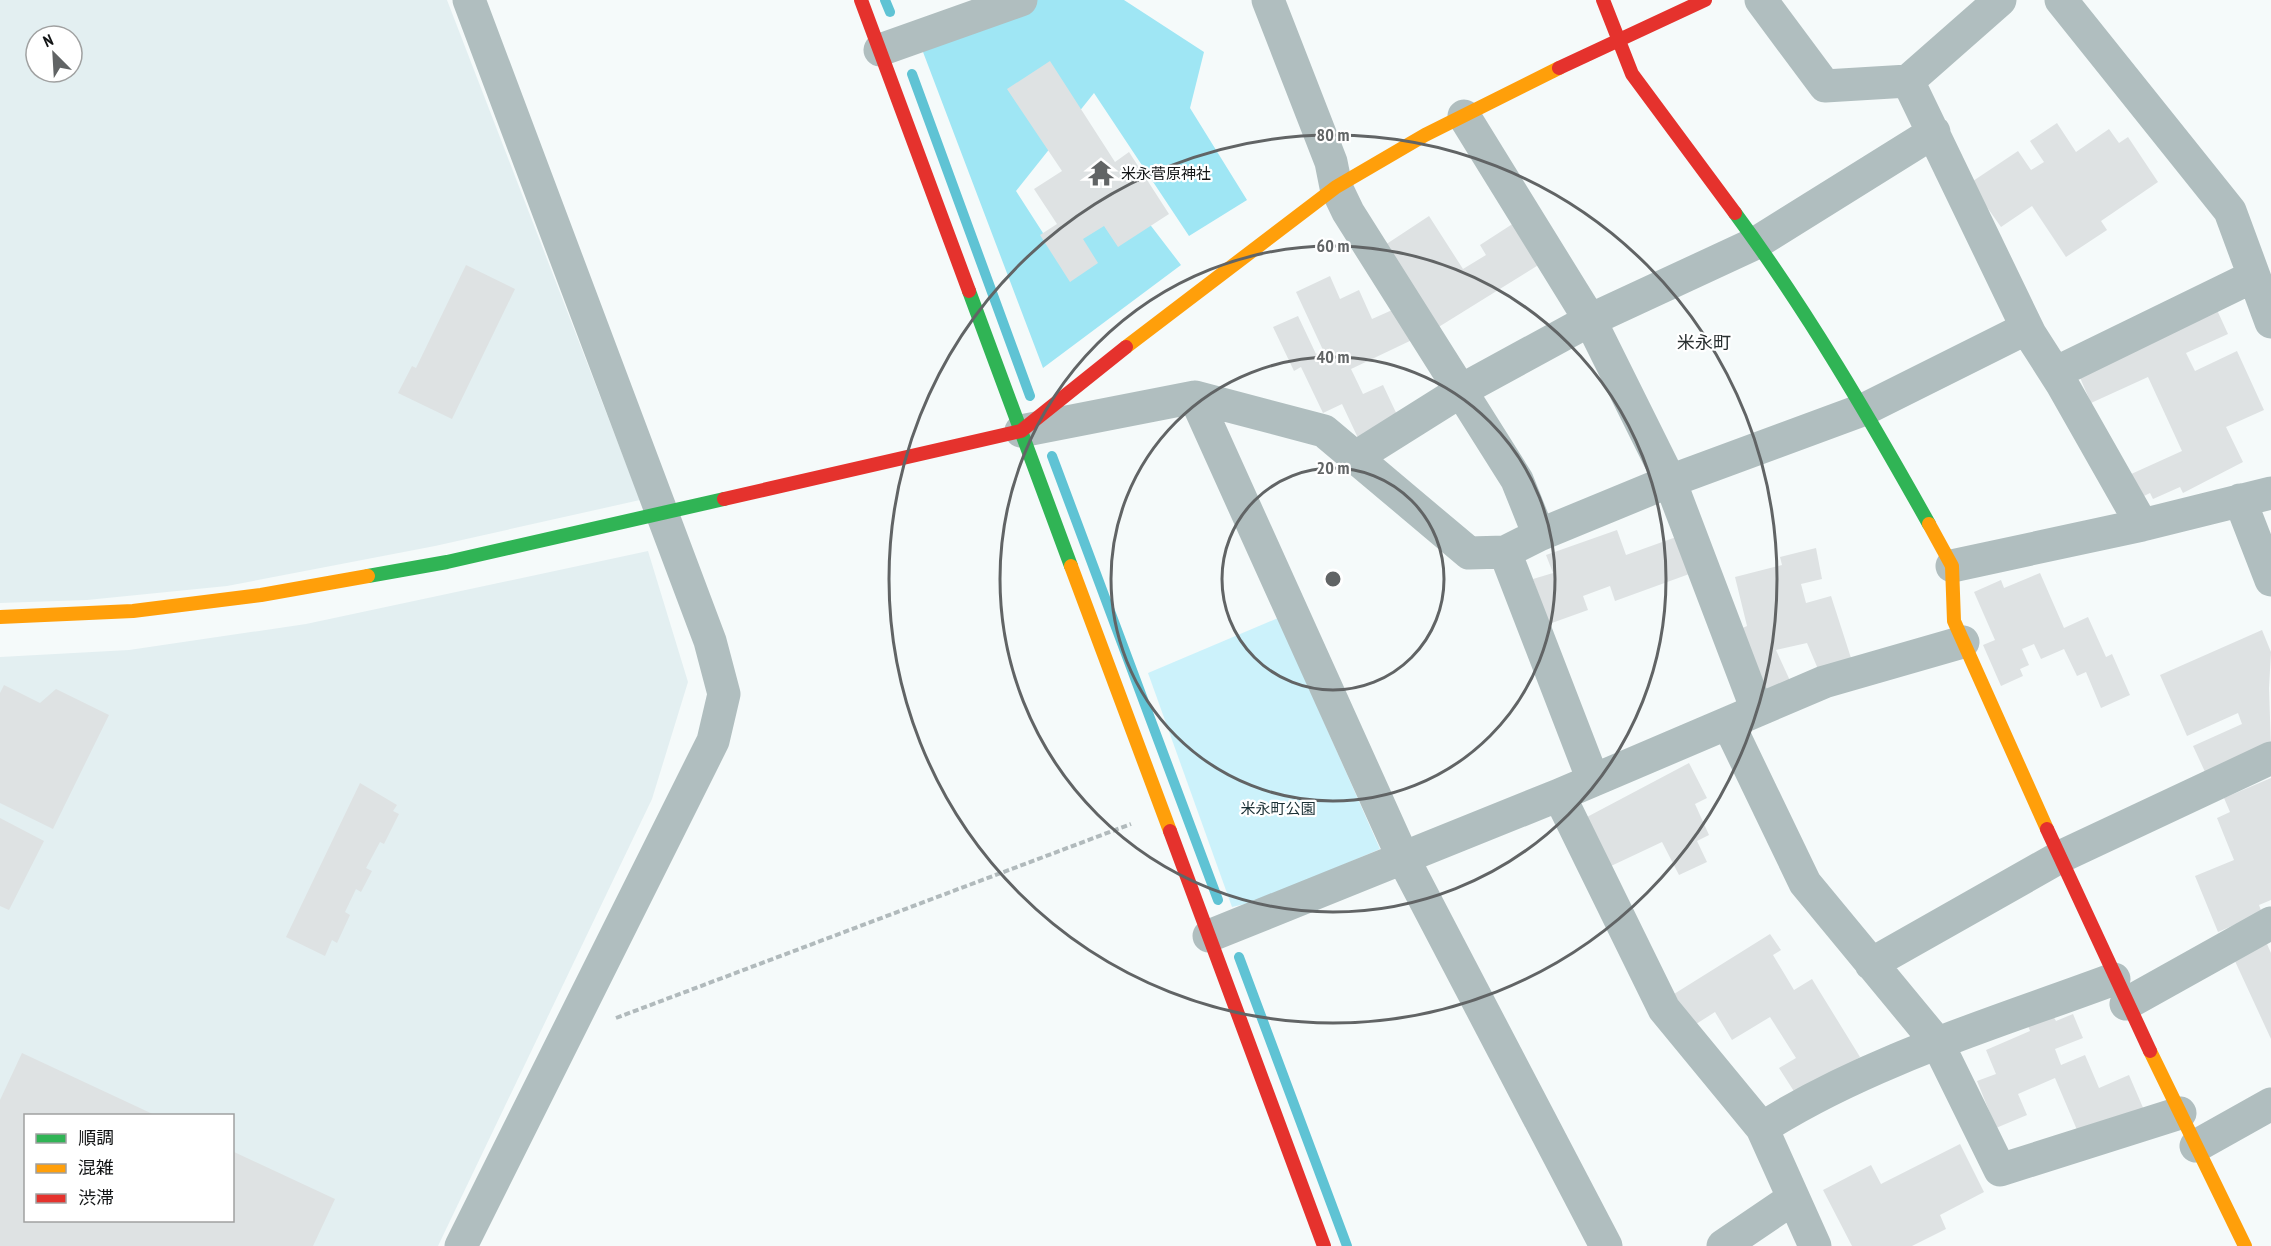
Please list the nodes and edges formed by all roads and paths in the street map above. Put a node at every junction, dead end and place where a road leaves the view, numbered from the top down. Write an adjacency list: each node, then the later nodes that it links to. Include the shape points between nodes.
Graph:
1 (470, 0): 30 (street)
2 (861, 0): 11 (street)
3 (1021, 0): 11 (street)
4 (1268, 0): 15 (street, via 1331,162)
5 (1603, 0): 10 (street)
6 (1705, 0): 10 (street)
7 (1761, 0): 12 (street, via 1825,86)
8 (2000, 0): 12 (street)
9 (2061, 0): 17 (street, via 2230,211)
10 (1618, 41): 13 (street); 16 (street, via 1632,74)
11 (880, 50): 25 (street)
12 (1908, 81): 14 (street)
13 (1464, 116): 15 (street); 18 (street)
14 (1934, 132): 16 (street); 20 (street)
15 (1336, 187): 22 (street); 25 (street, via 1083,379)
16 (1756, 243): 18 (street); 24 (street, via 1785,280)
17 (2254, 276): 19 (street); 21 (street)
18 (1590, 320): 22 (street); 27 (street)
19 (2271, 322)
20 (2027, 328): 21 (street); 24 (street)
21 (2055, 372): 31 (street)
22 (1459, 392): 26 (street); 32 (street, via 1517,480)
23 (1195, 397): 25 (street); 26 (street, via 1324,431); 44 (street)
24 (1865, 409): 27 (street); 34 (street)
25 (1021, 431): 30 (street); 42 (street)
26 (1356, 457): 33 (street, via 1469,553)
27 (1670, 481): 32 (street); 38 (street)
28 (2271, 493): 29 (street)
29 (2240, 500): 31 (street); 35 (street)
30 (660, 513): 36 (street, via 447,562 261,595 133,611); 49 (street, via 710,641 724,694 713,741)
31 (2142, 525): 34 (street)
32 (1539, 535): 33 (street)
33 (1505, 552): 40 (street)
34 (1952, 566): 37 (street, via 1954,621)
35 (2271, 580)
36 (0, 617)
37 (1963, 642): 38 (street, via 1824,682); 43 (street)
38 (1743, 717): 40 (street); 47 (street, via 1805,883)
39 (2271, 758): 43 (street)
40 (1593, 780): 41 (street)
41 (1559, 795): 44 (street); 53 (street, via 1664,1009)
42 (1162, 812): 46 (street); 49 (path)
43 (2060, 857): 47 (street); 48 (street)
44 (1403, 858): 46 (street); 58 (street)
45 (2271, 923): 48 (street)
46 (1209, 936): 57 (street)
47 (1871, 964): 50 (street)
48 (2120, 992): 50 (street); 52 (street)
49 (565, 1037): 56 (street)
50 (1938, 1044): 52 (street, via 2000,1170); 53 (street, via 1806,1100)
51 (2271, 1104): 54 (street)
52 (2180, 1113): 54 (street)
53 (1762, 1128): 55 (street)
54 (2196, 1146): 61 (street)
55 (1792, 1199): 59 (street); 60 (street)
56 (461, 1246)
57 (1323, 1246)
58 (1606, 1246)
59 (1723, 1246)
60 (1815, 1246)
61 (2245, 1246)

